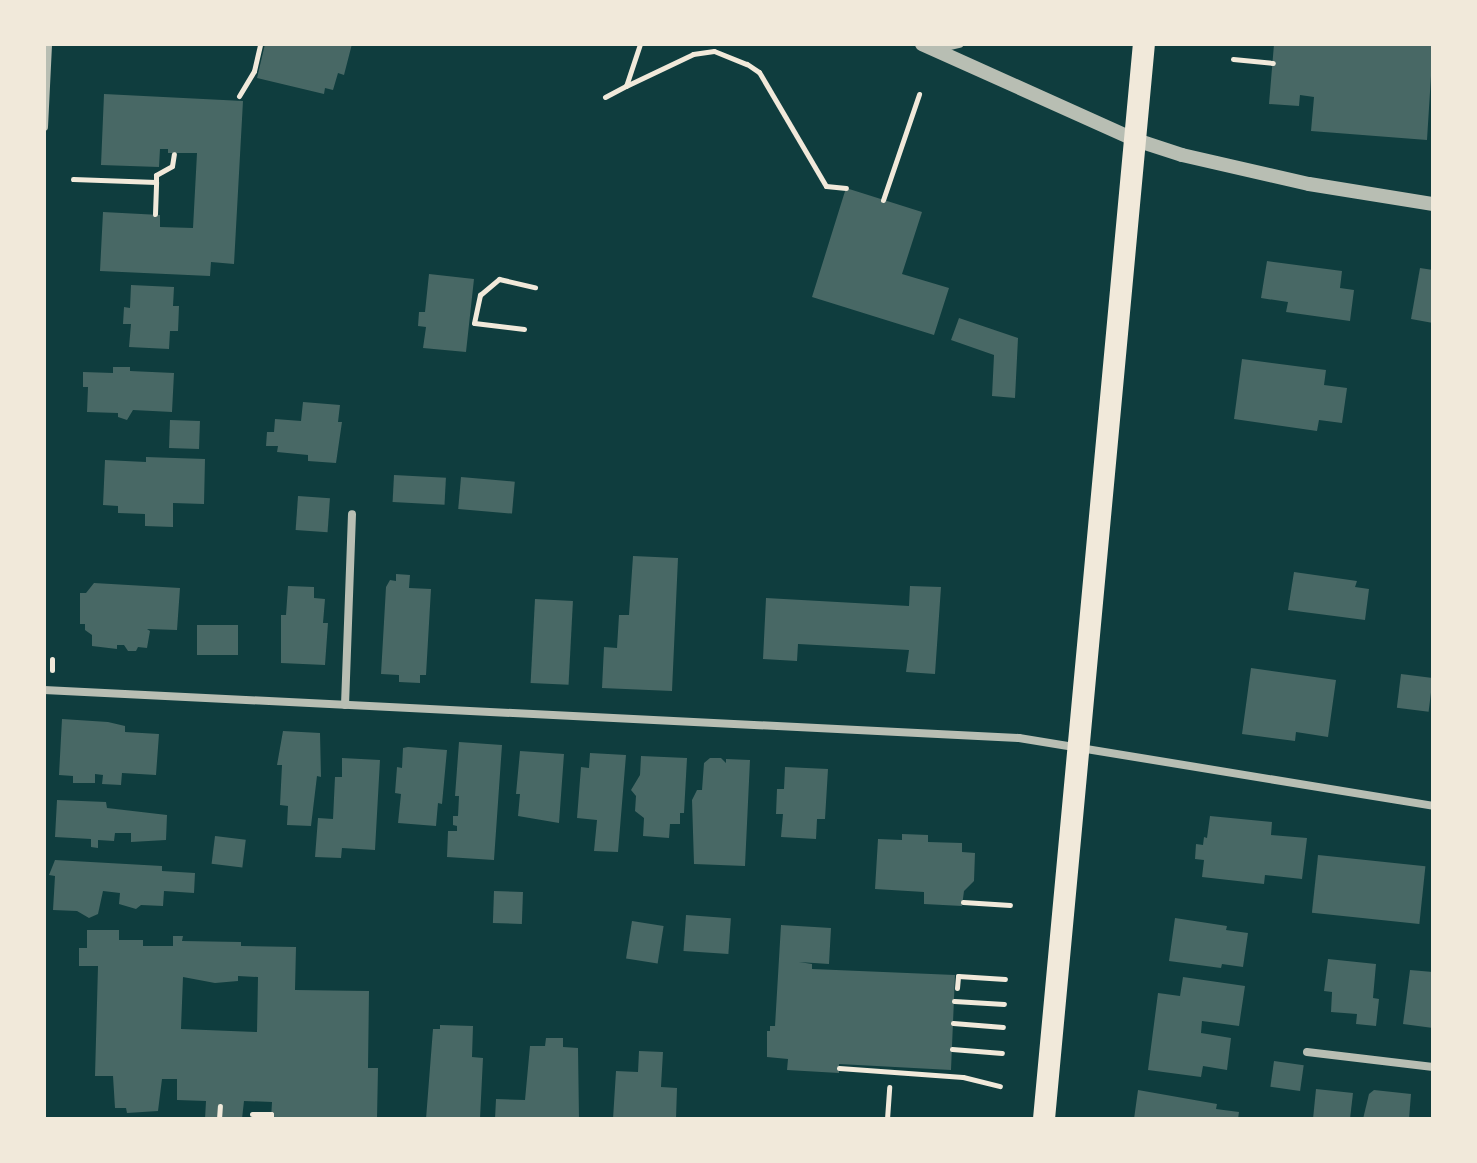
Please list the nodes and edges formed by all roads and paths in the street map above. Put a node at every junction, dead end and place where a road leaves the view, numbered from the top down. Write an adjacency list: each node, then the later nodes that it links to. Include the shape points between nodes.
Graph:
1 (48, 44): 13 (street)
2 (260, 44): 11 (path, via 254,71)
3 (640, 44): 9 (path)
4 (959, 44): 6 (street)
5 (1144, 44): 14 (highway)
6 (929, 47): 14 (street)
7 (1233, 59): 8 (path)
8 (1273, 63)
9 (626, 86): 12 (path); 18 (path, via 693,54 731,55 759,72 826,186)
10 (919, 94): 19 (path)
11 (239, 96)
12 (605, 97)
13 (44, 127)
14 (1136, 140): 20 (street, via 1240,170); 29 (highway)
15 (174, 154): 17 (path, via 172,166 156,175)
16 (73, 179): 17 (path)
17 (156, 182): 21 (path)
18 (846, 188)
19 (883, 200)
20 (1433, 204)
21 (155, 214)
22 (535, 287): 23 (path, via 493,281 480,295 472,322)
23 (524, 329)
24 (352, 514): 28 (street)
25 (52, 659): 26 (path)
26 (52, 670)
27 (44, 690): 28 (street)
28 (345, 705): 29 (street, via 1019,738)
29 (1078, 747): 30 (street); 51 (highway)
30 (1433, 806)
31 (963, 902): 32 (path)
32 (1010, 905)
33 (1005, 979): 34 (path, via 958,976)
34 (957, 988)
35 (954, 1001): 36 (path)
36 (1004, 1004)
37 (953, 1023): 38 (path)
38 (1003, 1027)
39 (952, 1049): 41 (path)
40 (1307, 1052): 42 (street)
41 (1002, 1053)
42 (1433, 1067)
43 (839, 1068): 44 (path, via 963,1077)
44 (1000, 1086)
45 (889, 1087): 50 (path)
46 (220, 1106): 48 (path)
47 (252, 1114): 49 (path, via 271,1114)
48 (219, 1119)
49 (271, 1119)
50 (887, 1119)
51 (1044, 1119)

